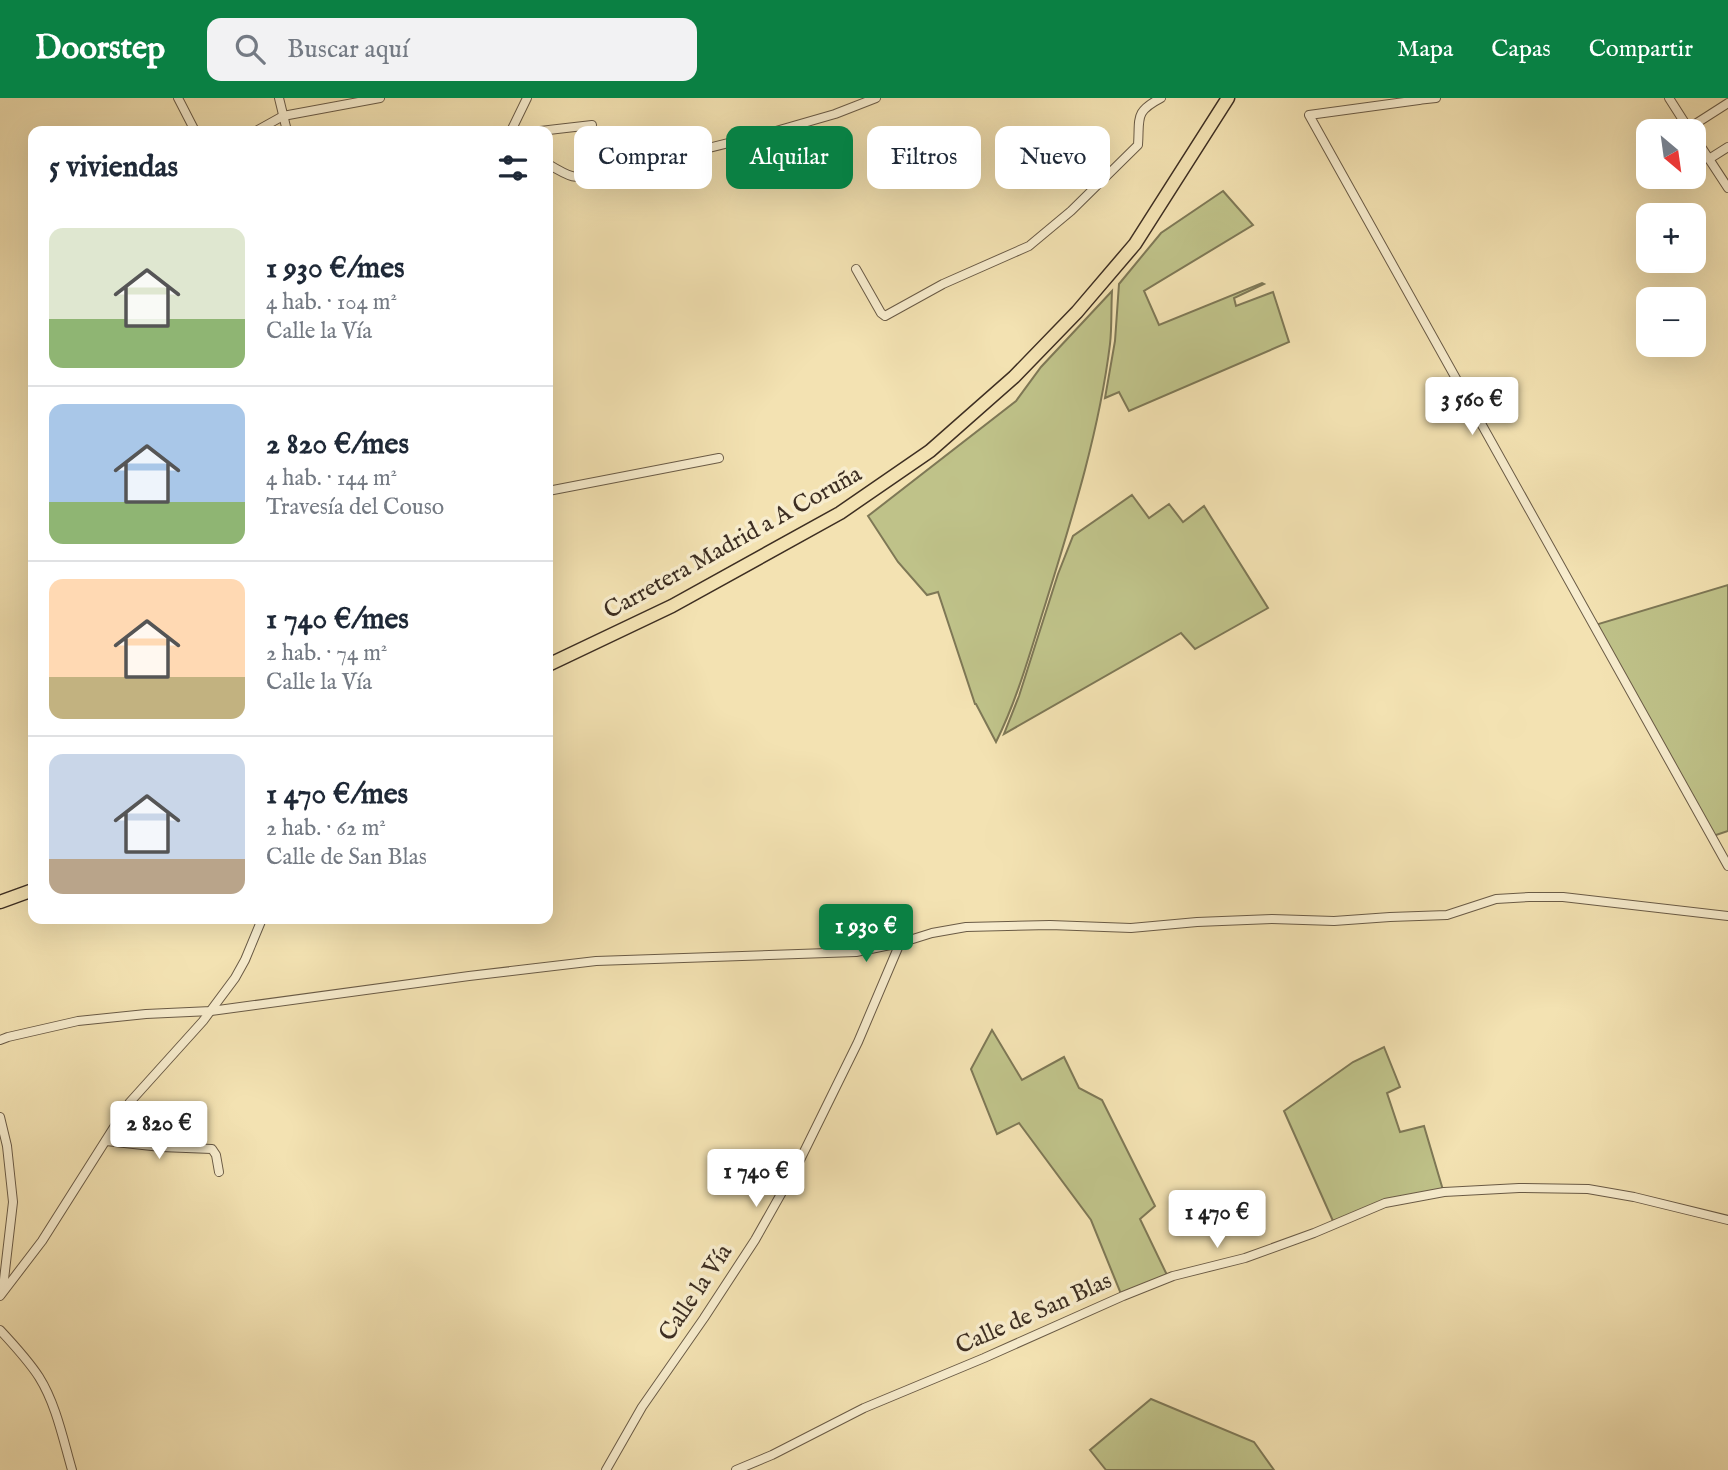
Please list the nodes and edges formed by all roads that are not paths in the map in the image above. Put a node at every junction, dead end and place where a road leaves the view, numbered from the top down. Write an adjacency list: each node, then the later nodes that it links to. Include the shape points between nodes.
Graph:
1 (178, 98): 18 (street)
2 (279, 98): 14 (street)
3 (380, 98): 14 (street)
4 (527, 98): 21 (street)
5 (842, 98): 13 (street)
6 (876, 98): 13 (street)
7 (1161, 98): 28 (street, via 1141,112 1138,145 1029,246 885,316)
8 (1228, 98): 31 (highway, Carretera Madrid a A Coruña, via 1135,244 1014,377 930,451 840,513 672,606)
9 (1436, 98): 11 (street)
10 (1669, 98): 15 (street)
11 (1415, 99): 32 (street, via 1309,115)
12 (1728, 103): 16 (street)
13 (846, 109): 26 (street, via 709,149 583,178)
14 (283, 117): 19 (street); 20 (street)
15 (1683, 119)
16 (1706, 120)
17 (592, 125): 22 (street)
18 (192, 126)
19 (266, 126)
20 (286, 126)
21 (513, 126)
22 (553, 130)
23 (1728, 147): 25 (street)
24 (1706, 154): 25 (street)
25 (1709, 159): 27 (street)
26 (553, 167)
27 (1728, 187)
28 (856, 270)
29 (719, 458): 30 (street)
30 (553, 490)
31 (553, 663)
32 (1728, 866)
33 (28, 892): 34 (highway)
34 (0, 902)
35 (1728, 916): 37 (street, via 1529,897 1496,899 1447,915 1131,928 966,927)
36 (260, 924): 38 (street, via 245,960)
37 (900, 943): 38 (street, via 856,951 596,961); 47 (street, Calle la Vía, via 858,1042 786,1185 755,1240 642,1406)
38 (211, 1011): 39 (street, via 78,1021); 41 (street, via 130,1102)
39 (0, 1040)
40 (0, 1117): 44 (street, via 13,1202)
41 (106, 1141): 42 (street, via 212,1149); 44 (street, via 42,1241)
42 (219, 1172)
43 (1728, 1220): 48 (street, Calle de San Blas, via 1588,1189 1444,1192 1385,1203 1245,1258 1146,1286 864,1408)
44 (1, 1293)
45 (0, 1331): 46 (street, via 50,1398)
46 (72, 1470)
47 (606, 1470)
48 (736, 1470)

